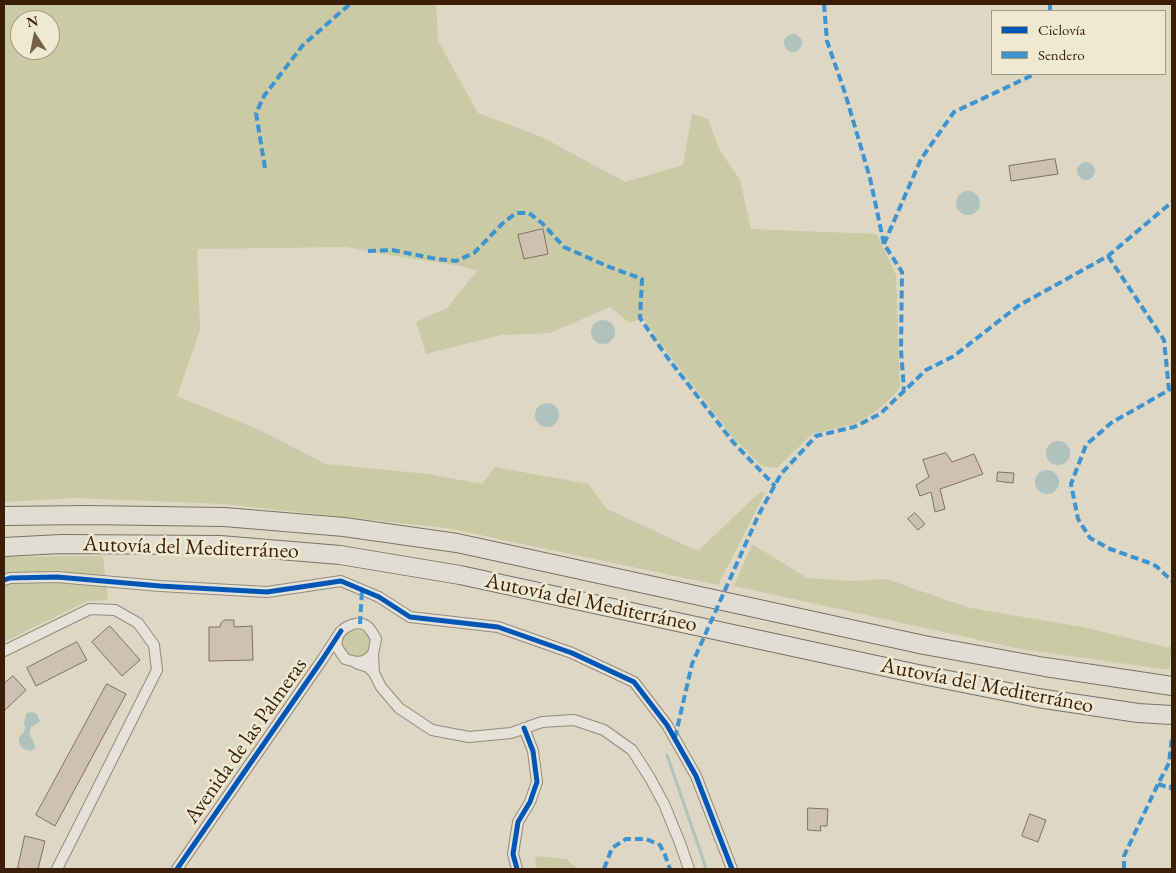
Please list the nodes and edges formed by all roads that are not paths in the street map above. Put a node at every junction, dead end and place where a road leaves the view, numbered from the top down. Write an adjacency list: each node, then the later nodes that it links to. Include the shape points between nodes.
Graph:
1 (4, 516): 11 (highway, Autovía del Mediterráneo, via 87,514 224,518 344,527 457,543 924,646)
2 (4, 547): 12 (highway, Autovía del Mediterráneo, via 220,545 340,555 460,575 1038,698)
3 (4, 580): 18 (street, via 57,577 267,592 341,581 379,597 410,617 498,627 572,653 634,682 667,725 696,776)
4 (341, 631): 6 (street, via 349,625 367,626 376,639); 7 (street, via 337,646); 8 (street, Avenida de las Palmeras)
5 (4, 651): 14 (street, via 90,609 115,610 138,623 154,645 157,670)
6 (373, 654): 9 (street); 10 (street)
7 (345, 659): 8 (street, Avenida de las Palmeras, via 334,656); 9 (street)
8 (322, 660): 15 (street, Avenida de las Palmeras)
9 (356, 662): 10 (street)
10 (374, 673): 13 (street, via 381,688 399,708 432,730 469,737 511,733)
11 (1172, 686)
12 (1172, 715)
13 (524, 728): 16 (street, via 533,752 537,782 518,822 513,854); 17 (street, via 542,722 574,720 604,730 632,750 664,804)
14 (57, 869)
15 (177, 869)
16 (516, 869)
17 (688, 869)
18 (732, 869)

